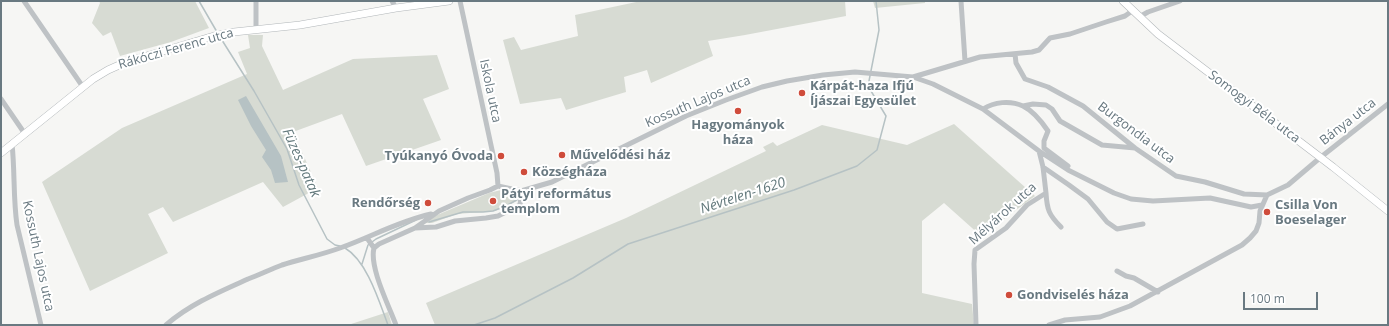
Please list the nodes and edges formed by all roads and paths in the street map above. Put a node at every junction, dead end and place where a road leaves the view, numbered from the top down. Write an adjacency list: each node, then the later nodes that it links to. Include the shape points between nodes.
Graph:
1 (24, 1): 16 (street)
2 (256, 1): 12 (street)
3 (392, 1): 9 (street)
4 (449, 1): 9 (main road, Rákóczi Ferenc utca)
5 (460, 1): 29 (street, Iskola utca)
6 (961, 1): 14 (street)
7 (1123, 1): 10 (main road, Somogyi Béla utca)
8 (1180, 1): 11 (street)
9 (396, 8): 12 (main road, Rákóczi Ferenc utca)
10 (1132, 11): 11 (main road, Somogyi Béla utca); 13 (street, via 1125,16 1050,38 1039,50)
11 (1139, 17): 26 (main road, Somogyi Béla utca, via 1189,58)
12 (256, 30): 16 (main road, Rákóczi Ferenc utca, via 218,35 117,66)
13 (1015, 54): 14 (street); 23 (street, Burgondia utca, via 1016,63 1025,78 1078,102)
14 (965, 61): 15 (street, Kossuth Lajos utca)
15 (913, 77): 20 (street); 30 (street, Kossuth Lajos utca, via 855,72 823,75 762,87 686,116 552,182)
16 (83, 87): 21 (main road, Rákóczi Ferenc utca)
17 (1, 99): 21 (street)
18 (1388, 104): 26 (street, Bánya utca)
19 (1023, 106): 20 (street, via 993,103); 23 (street, via 1046,104 1060,121 1102,145); 28 (street, via 1037,117 1048,131 1044,148)
20 (983, 109): 24 (street)
21 (25, 134): 22 (main road, Rákóczi Ferenc utca)
22 (12, 144): 25 (main road, Rákóczi Ferenc utca); 44 (street, Kossuth Lajos utca, via 17,225)
23 (1135, 148): 32 (street, Burgondia utca, via 1176,176)
24 (1038, 151): 27 (street, Mélyárok utca); 28 (street)
25 (1, 153)
26 (1321, 157): 33 (street, via 1288,185); 35 (main road, Somogyi Béla utca)
27 (1043, 167): 31 (street, Mélyárok utca); 37 (street, Mélyárok utca, via 1088,199 1107,222 1117,229)
28 (1085, 178): 34 (street, via 1131,199 1153,201 1210,198 1242,206)
29 (498, 186): 30 (street, Kossuth Lajos utca); 36 (street)
30 (519, 190): 39 (street, via 520,205 498,216 455,221 436,227)
31 (1046, 193): 38 (street, via 1047,208); 47 (street, Mélyárok utca, via 1027,205 1006,228 975,250)
32 (1257, 195): 33 (street, Burgondia utca); 34 (street, via 1259,204)
33 (1267, 195): 34 (street)
34 (1262, 205): 43 (street, via 1256,231 1242,245)
35 (1388, 211)
36 (435, 214): 39 (street); 40 (street, via 392,226)
37 (1143, 224)
38 (1061, 227)
39 (415, 228): 41 (street)
40 (367, 238): 41 (street); 45 (street, via 281,266 218,292 192,306)
41 (374, 248): 46 (street, via 374,269)
42 (1117, 271): 43 (street)
43 (1158, 292): 48 (street, via 1100,317 1065,320)
44 (41, 325)
45 (166, 325)
46 (396, 325)
47 (976, 325)
48 (1048, 325)

